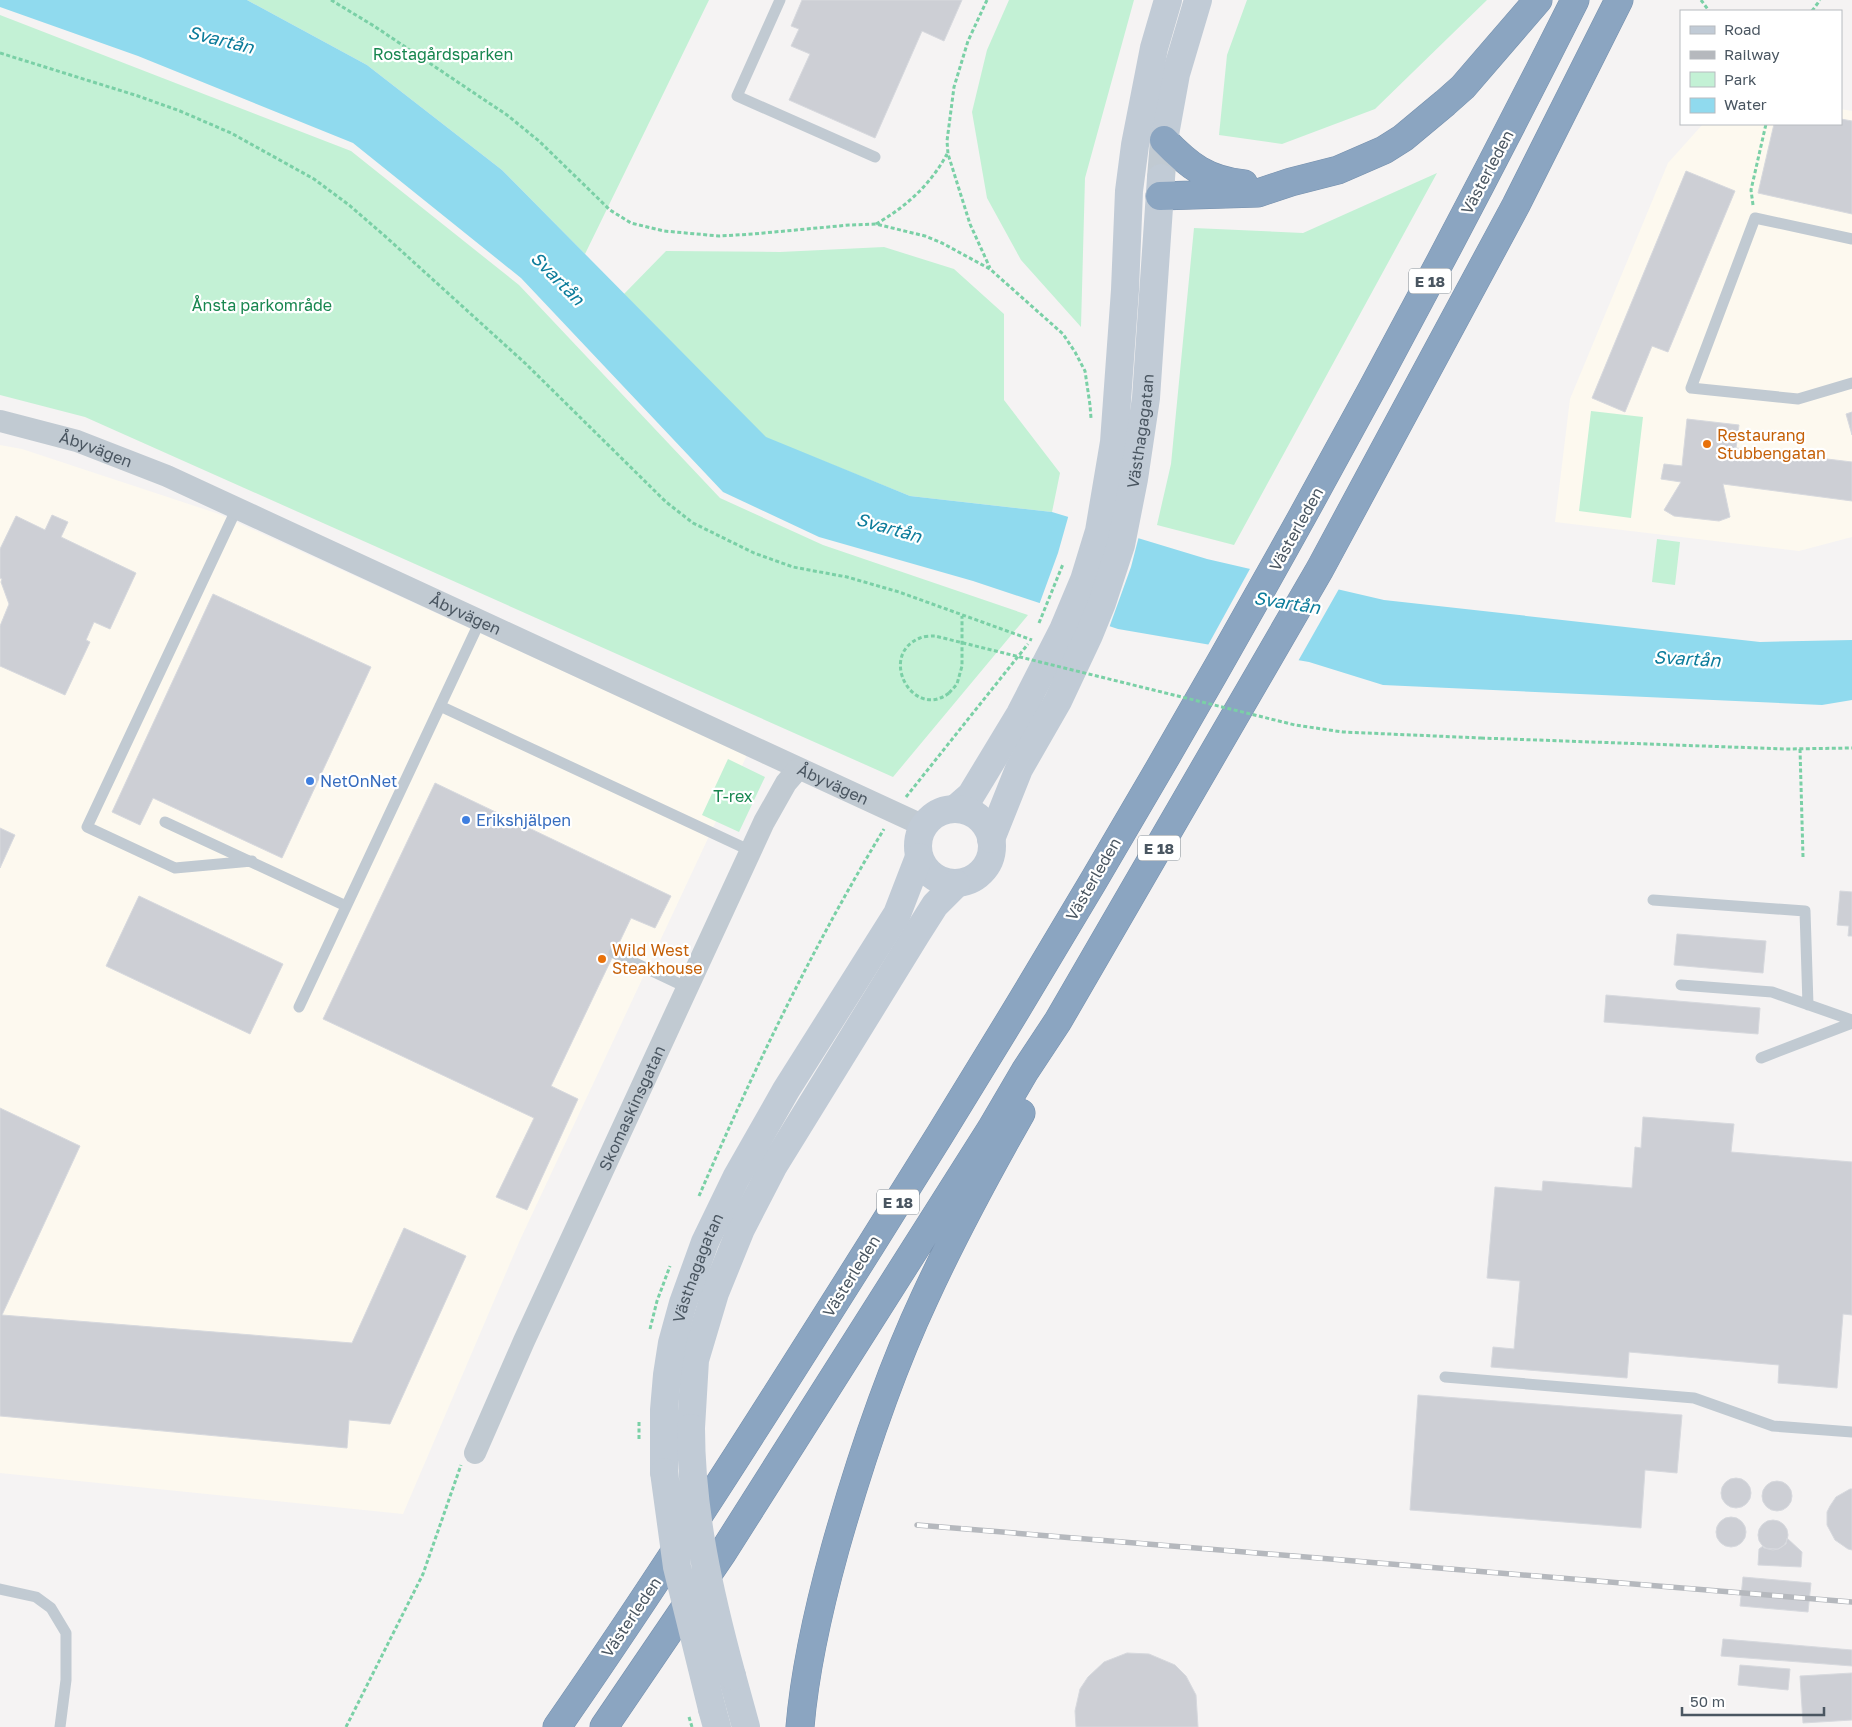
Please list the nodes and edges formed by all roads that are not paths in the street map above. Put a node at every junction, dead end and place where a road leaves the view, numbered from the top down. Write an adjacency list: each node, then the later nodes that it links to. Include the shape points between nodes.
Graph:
1 (780, 0): 8 (lane, via 738,96)
2 (1168, 0): 11 (main road, Västhagagatan, via 1144,94 1130,180)
3 (1198, 0): 7 (main road, Västhagagatan, via 1176,74)
4 (1538, 0): 10 (highway, via 1463,86 1402,138 1384,150 1338,170)
5 (1575, 0): 45 (highway, Västerleden / E 18, via 1361,412 1219,664 979,1074 778,1393)
6 (1618, 0): 36 (highway, E 18, via 1516,205 1320,569)
7 (1164, 140): 9 (street, Västhagagatan); 10 (highway, via 1183,160 1211,177)
8 (875, 157)
9 (1160, 187): 10 (highway, via 1258,193); 11 (main road); 16 (main road, Västhagagatan, via 1146,398)
10 (1272, 188)
11 (1128, 219): 16 (main road, Västhagagatan, via 1114,442)
12 (1852, 239): 13 (lane, via 1755,218 1691,388 1798,399)
13 (1852, 383)
14 (0, 421): 15 (street, Åbyvägen, via 86,444)
15 (237, 508): 17 (street, Åbyvägen); 27 (lane, via 87,826 175,868)
16 (1116, 509): 18 (main road, Västhagagatan, via 1113,571 1102,603)
17 (480, 621): 19 (lane); 20 (street, Åbyvägen)
18 (1063, 630): 21 (main road, Västhagagatan, via 1020,714); 24 (main road, Västhagagatan, via 1058,700 1019,769)
19 (440, 706): 25 (lane); 30 (lane)
20 (798, 769): 23 (street, Åbyvägen); 25 (street, Skomaskinsgatan, via 786,783)
21 (963, 802): 23 (main road, via 936,814); 24 (main road, via 968,812 985,826)
22 (165, 822): 27 (lane)
23 (924, 826): 26 (main road, via 918,844)
24 (991, 839): 28 (main road, via 990,858 984,870 968,881)
25 (751, 851): 33 (street, Skomaskinsgatan)
26 (919, 857): 28 (main road, via 934,877); 43 (main road, Västhagagatan, bridge, via 897,914 786,1090 736,1178 705,1242 672,1343 664,1410 664,1472 677,1567)
27 (252, 861): 30 (lane)
28 (956, 884): 47 (main road, Västhagagatan, bridge, via 935,905 773,1168 714,1293 698,1352 691,1428 694,1496 719,1627)
29 (1653, 900): 34 (lane, via 1805,911)
30 (346, 906): 35 (lane)
31 (614, 953): 33 (lane)
32 (1681, 985): 34 (lane, via 1772,992)
33 (688, 988): 41 (street, Skomaskinsgatan)
34 (1808, 1005): 37 (lane)
35 (299, 1007)
36 (1058, 1021): 46 (highway, E 18, via 723,1552); 48 (highway, E 18, via 1057,1050 958,1228 894,1371 862,1459 827,1579 808,1666)
37 (1852, 1022): 38 (lane)
38 (1761, 1058)
39 (1445, 1377): 40 (lane, via 1694,1398 1773,1426)
40 (1852, 1432)
41 (475, 1453)
42 (0, 1589): 44 (lane, via 36,1598 51,1608 66,1633 66,1680)
43 (714, 1718)
44 (60, 1727)
45 (557, 1727)
46 (604, 1727)
47 (746, 1727)
48 (800, 1727)

